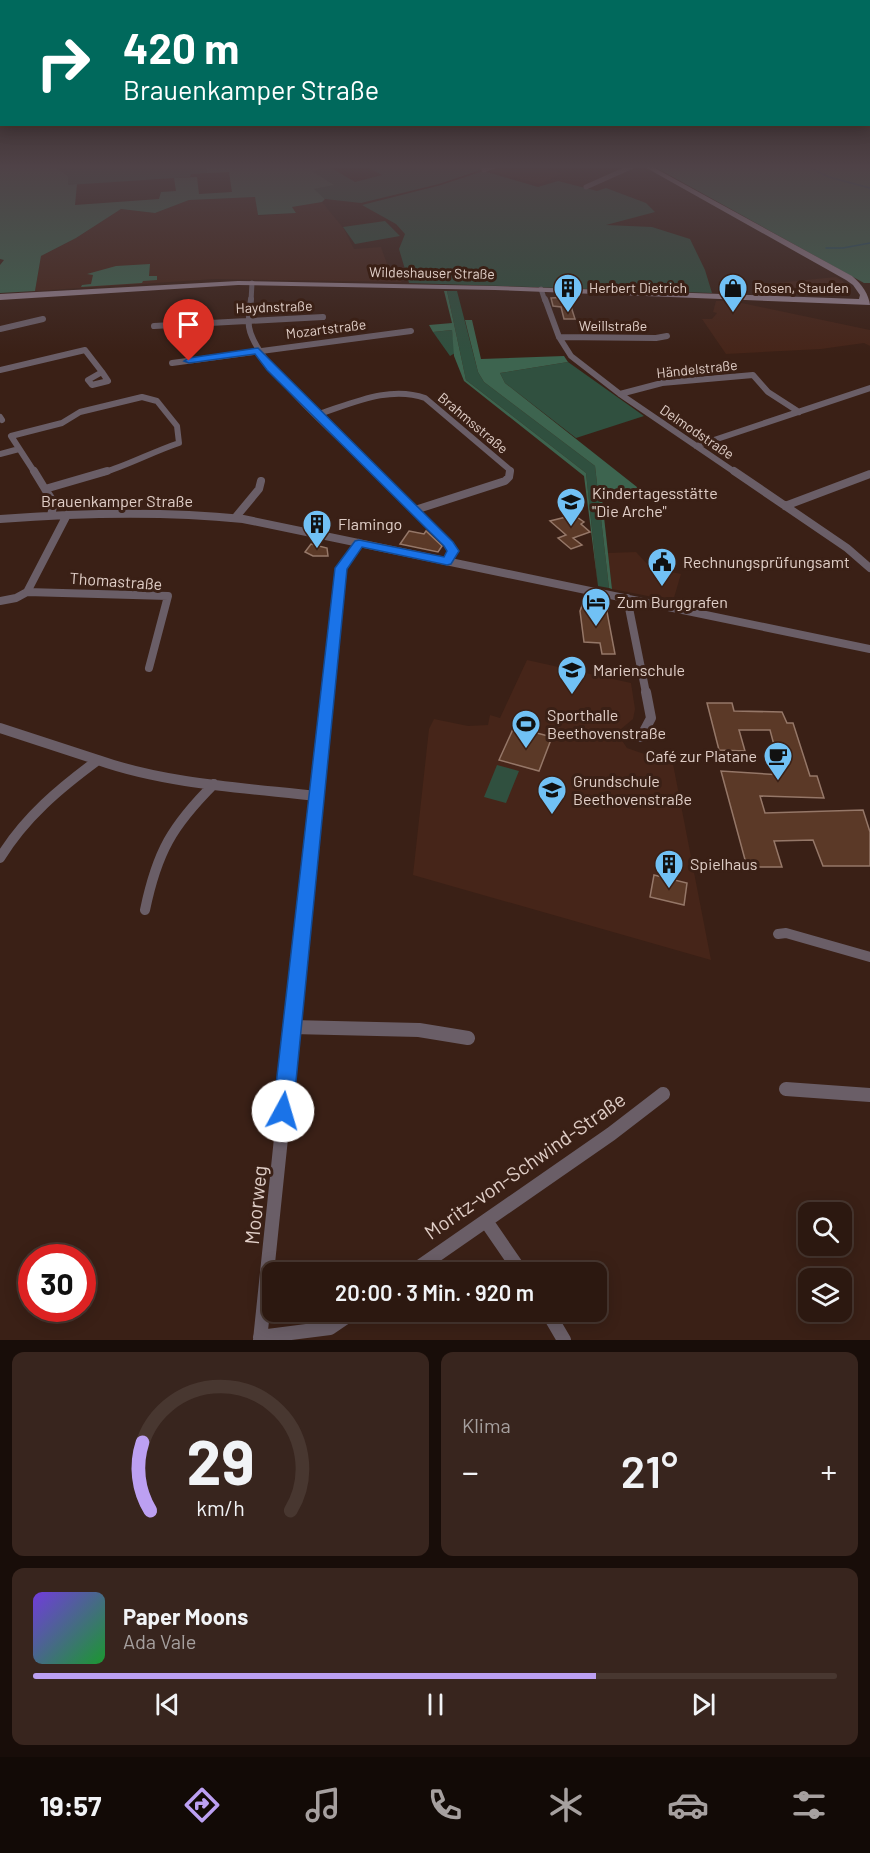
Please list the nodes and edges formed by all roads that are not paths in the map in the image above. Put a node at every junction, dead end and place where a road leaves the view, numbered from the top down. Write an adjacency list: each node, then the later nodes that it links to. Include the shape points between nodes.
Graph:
1 (758, 229): 3 (main road)
2 (252, 283): 4 (main road, Wildeshauser Straße); 6 (main road, Wildeshauser Straße); 10 (street)
3 (856, 283): 5 (main road); 7 (main road)
4 (541, 289): 7 (main road, Wildeshauser Straße); 15 (street, Delmodstraße)
5 (870, 290)
6 (0, 297)
7 (867, 302)
8 (323, 317): 10 (street, Haydnstraße)
9 (44, 319): 12 (street)
10 (249, 319): 11 (street, Haydnstraße); 16 (street)
11 (154, 326)
12 (0, 328)
13 (411, 331): 16 (street, Mozartstraße)
14 (667, 336): 15 (street, Weillstraße)
15 (559, 337): 21 (street, Delmodstraße, via 572,356)
16 (258, 351): 17 (street, Mozartstraße); 23 (street)
17 (172, 363)
18 (0, 370): 19 (street, via 85,350)
19 (102, 372)
20 (870, 388): 22 (street)
21 (620, 394): 22 (street, Händelstraße, via 671,382 753,375 768,392); 24 (street, Delmodstraße)
22 (799, 412): 24 (street)
23 (316, 415): 31 (street); 31 (street, Brahmsstraße, via 394,393 414,394 425,398 510,470 506,481)
24 (696, 446): 30 (street, Delmodstraße)
25 (19, 449): 26 (street); 29 (street); 29 (street, via 11,436 62,423 81,412 142,397 157,401 177,426 179,443 144,454 129,465)
26 (0, 454)
27 (870, 474): 30 (street)
28 (261, 481): 34 (street)
29 (45, 489): 32 (street, via 54,503)
30 (786, 506): 38 (street, Delmodstraße)
31 (415, 510): 37 (street, via 449,544 453,551)
32 (51, 515): 33 (street, Brauenkamper Straße); 35 (street, Brauenkamper Straße)
33 (66, 515): 34 (street, Brauenkamper Straße); 39 (street)
34 (235, 518): 36 (street, Brauenkamper Straße)
35 (0, 519)
36 (359, 543): 37 (street, Brauenkamper Straße); 48 (street, Moorweg, via 341,568)
37 (447, 561): 40 (street, Brauenkamper Straße)
38 (868, 563)
39 (27, 592): 41 (street); 43 (street, Thomastraße, via 168,596)
40 (627, 598): 42 (street, Brauenkamper Straße); 45 (street, via 651,718)
41 (0, 601)
42 (870, 649)
43 (149, 668)
44 (0, 728): 46 (street)
45 (641, 737)
46 (98, 760): 47 (street, via 121,768); 49 (street, via 41,806)
47 (213, 784): 48 (street); 50 (street, via 166,839 151,878)
48 (317, 796): 53 (street, Moorweg)
49 (0, 858)
50 (145, 910)
51 (778, 934): 52 (street)
52 (870, 957)
53 (292, 1027): 54 (street, via 419,1030); 63 (street, Moorweg)
54 (468, 1038)
55 (786, 1089): 57 (street)
56 (663, 1094): 58 (street, Moritz-von-Schwind-Straße)
57 (870, 1095)
58 (486, 1221): 59 (street, Moritz-von-Schwind-Straße); 60 (street)
59 (427, 1262)
60 (513, 1262)
61 (339, 1322): 63 (street, via 330,1328)
62 (553, 1322): 64 (street)
63 (260, 1339)
64 (564, 1340)

